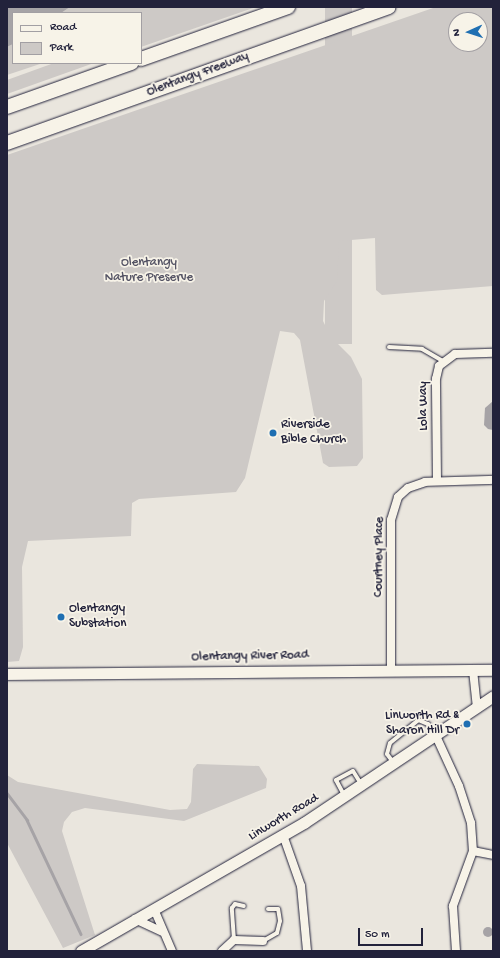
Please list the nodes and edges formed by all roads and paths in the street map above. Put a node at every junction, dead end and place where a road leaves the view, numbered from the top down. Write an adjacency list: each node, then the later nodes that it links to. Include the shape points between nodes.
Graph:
1 (288, 7): 3 (highway)
2 (388, 7): 6 (highway, Olentangy Freeway)
3 (142, 59)
4 (128, 64): 5 (highway)
5 (7, 107)
6 (7, 143)
7 (389, 347): 9 (lane, via 422,349)
8 (493, 353): 9 (street, via 455,354)
9 (443, 361): 11 (street, Lola Way, via 436,379)
10 (493, 480): 11 (street, Courtney Place)
11 (437, 481): 12 (street, Courtney Place, via 408,488 398,497 392,511)
12 (391, 670): 13 (main road, Olentangy River Road); 15 (main road, Olentangy River Road)
13 (473, 670): 14 (main road, Olentangy River Road); 17 (street)
14 (493, 670)
15 (7, 674)
16 (493, 696): 17 (main road, Linworth Road)
17 (477, 707): 18 (main road, Linworth Road)
18 (436, 736): 19 (main road, Linworth Road); 19 (lane, via 428,724 418,720 390,743 387,754); 23 (street, via 460,786 471,823)
19 (394, 764): 20 (main road, Linworth Road)
20 (362, 786): 21 (main road, Linworth Road); 21 (lane, via 353,771 336,780)
21 (345, 797): 22 (main road, Linworth Road)
22 (283, 835): 26 (main road, Linworth Road); 35 (street, via 301,886)
23 (473, 851): 24 (street); 36 (street, via 453,906)
24 (493, 855)
25 (244, 906): 30 (lane, via 235,904 232,908)
26 (154, 909): 28 (main road, Linworth Road); 29 (street)
27 (268, 909): 31 (lane, via 278,909 280,921 277,933)
28 (135, 919): 29 (street); 32 (main road, Linworth Road)
29 (161, 931): 33 (street)
30 (234, 940): 31 (street); 34 (street)
31 (263, 941)
32 (81, 951)
33 (172, 951)
34 (222, 951)
35 (307, 951)
36 (456, 951)

